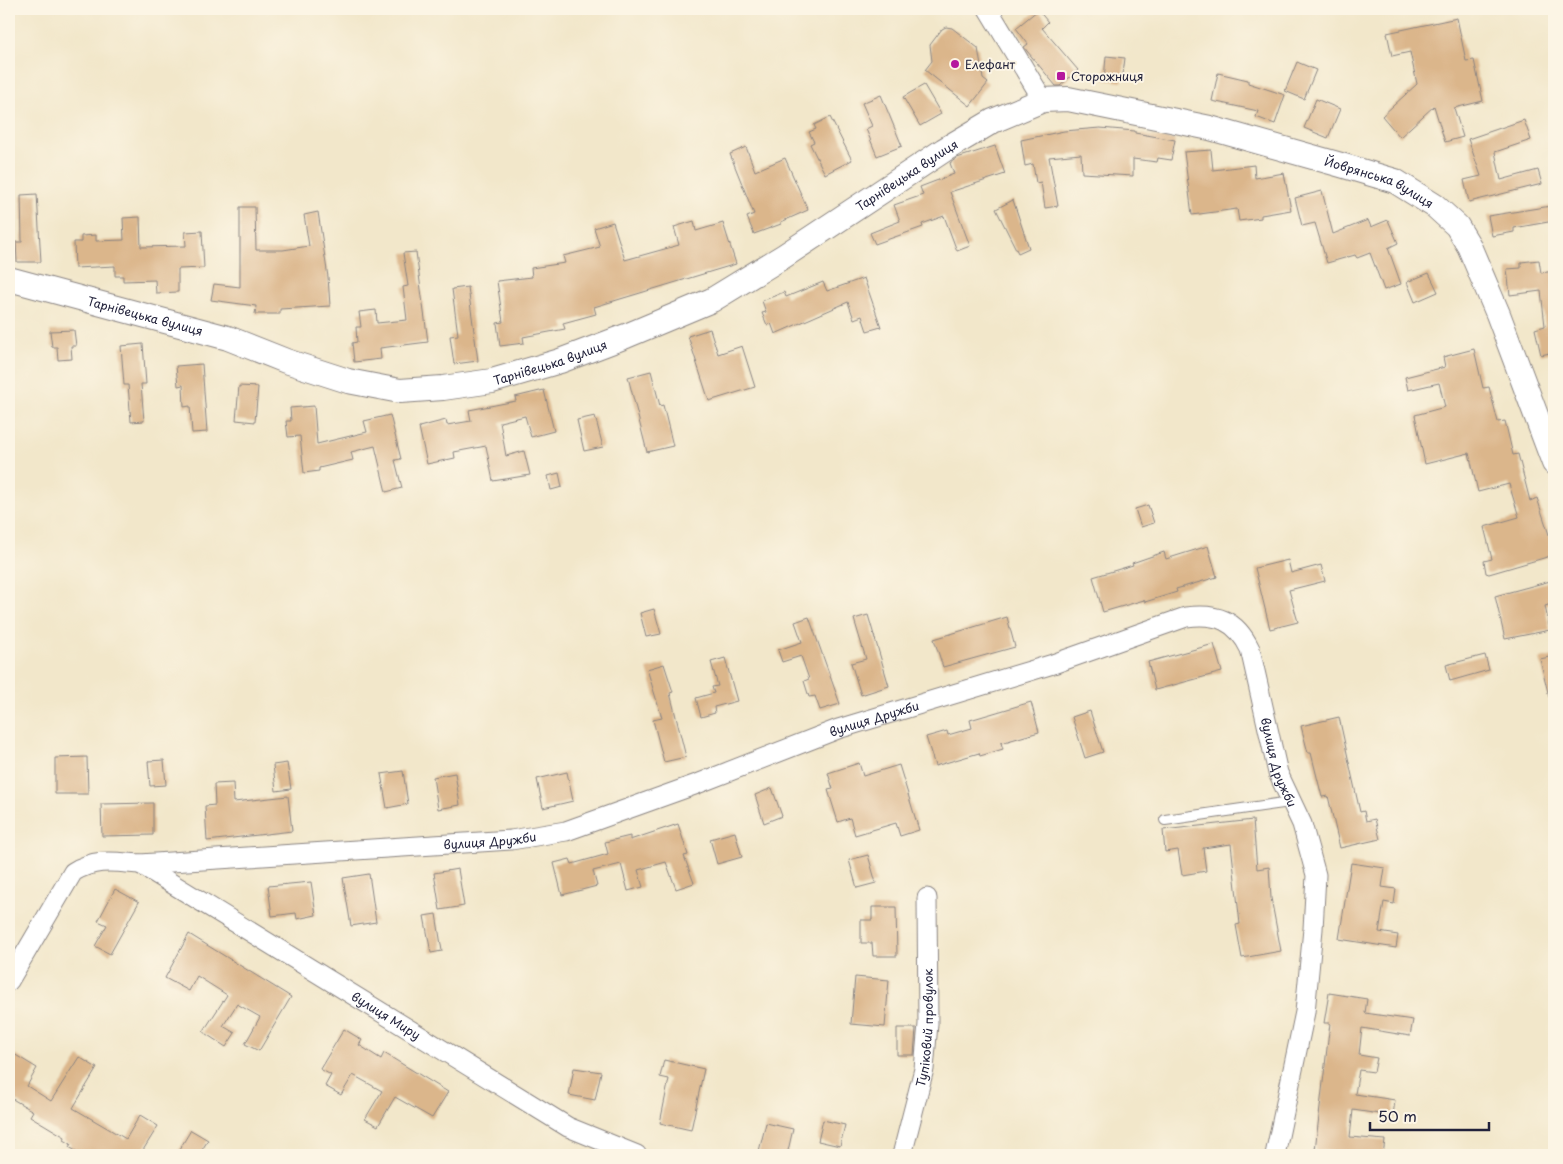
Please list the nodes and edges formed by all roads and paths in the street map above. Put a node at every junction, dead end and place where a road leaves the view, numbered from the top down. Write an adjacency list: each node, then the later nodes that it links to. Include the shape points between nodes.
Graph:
1 (988, 9): 2 (street)
2 (1044, 100): 3 (street, Тарнівецька вулиця, via 993,121 944,150 712,300 588,350 492,381 400,391 357,382 286,361 228,338); 4 (street, Йоврянська вулиця, via 1068,99 1210,128 1395,181 1435,206 1457,226 1469,246)
3 (9, 279)
4 (1554, 463)
5 (1290, 802): 6 (lane); 7 (street, вулиця Дружби, via 1278,772 1250,649 1242,632 1226,621 1206,614 1186,617 1052,664 838,729 566,832 510,840); 13 (street, вулиця Дружби, via 1302,824 1316,875 1314,929 1305,1012)
6 (1165, 820)
7 (140, 864): 9 (street, вулиця Дружби, via 101,862 86,864 73,872); 11 (street, вулиця Миру, via 568,1127)
8 (927, 898): 12 (street, Тупіковий провулок, via 928,1024 924,1069)
9 (15, 957): 10 (street, вулиця Дружби)
10 (9, 981)
11 (637, 1155)
12 (902, 1155)
13 (1275, 1155)

